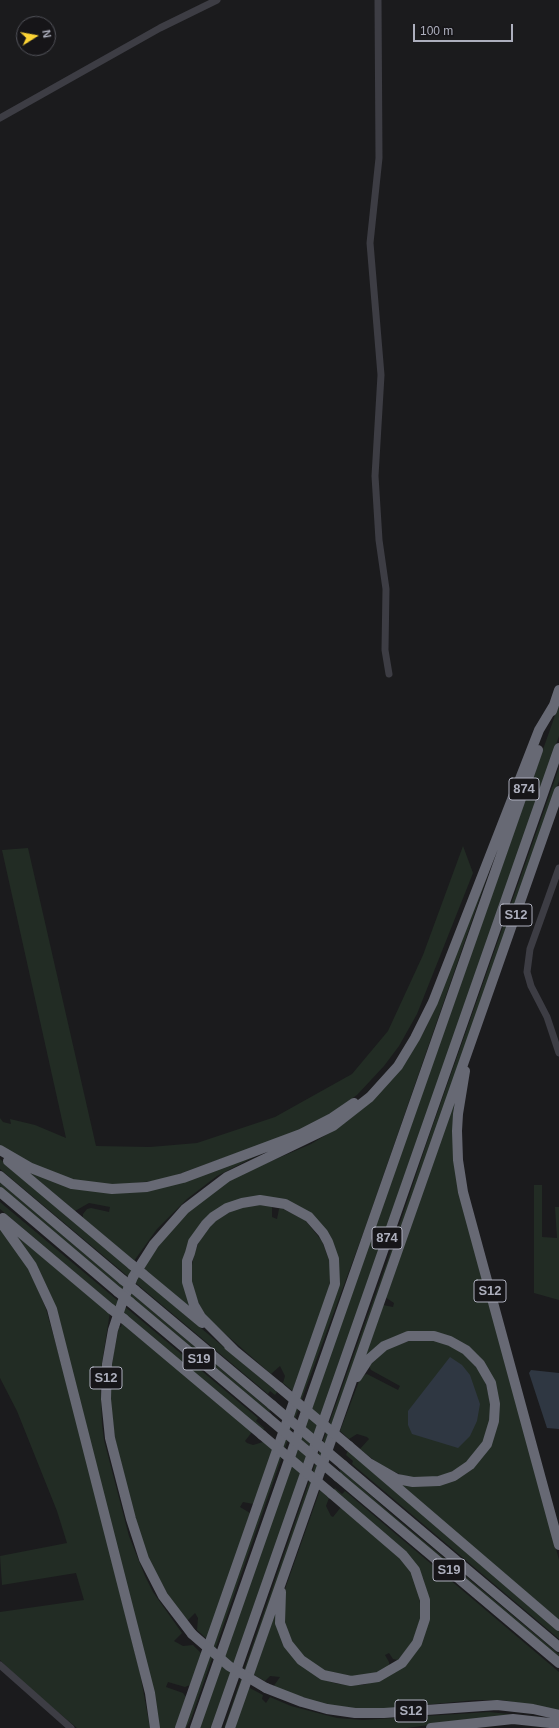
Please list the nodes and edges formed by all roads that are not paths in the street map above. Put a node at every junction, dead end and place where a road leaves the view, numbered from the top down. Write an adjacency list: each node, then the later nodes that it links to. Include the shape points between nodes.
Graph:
1 (217, 0): 3 (street, via 160,28)
2 (378, 0): 4 (street, via 379,158 370,243 381,375 375,476 379,540 386,589 385,650)
3 (0, 118)
4 (389, 674)
5 (559, 690): 6 (highway)
6 (554, 705): 12 (highway, via 539,730 425,1020 408,1051); 33 (highway, 874)
7 (559, 748): 34 (highway, 874)
8 (559, 791): 10 (highway, S12)
9 (559, 868): 11 (street, via 530,949 527,972)
10 (474, 1032): 20 (highway); 22 (highway, S12, via 458,1114 457,1146 460,1176)
11 (559, 1053)
12 (390, 1075): 13 (highway, via 315,1128 197,1173 156,1185 112,1189 72,1184 34,1170); 28 (highway, S12, bridge, via 360,1106 332,1126 227,1177 185,1209 159,1237 128,1289 111,1340 106,1373 110,1438 136,1536 146,1563 168,1604 192,1634 229,1666 266,1688 327,1709 355,1713 384,1713 497,1705)
13 (0, 1150)
14 (0, 1154): 19 (highway, bridge)
15 (0, 1176): 25 (highway, S19, bridge)
16 (0, 1192): 26 (highway, S19, bridge)
17 (0, 1215): 23 (highway, bridge, via 403,1555 415,1570 423,1589 425,1611 422,1631 411,1652 393,1670 361,1681 333,1678 308,1666 294,1654 280,1623 280,1599)
18 (0, 1221): 31 (highway, via 32,1266 52,1309 150,1693)
19 (234, 1350): 21 (highway, bridge); 32 (highway, via 201,1316 194,1305 187,1282 187,1261 194,1242 206,1224 227,1208 260,1200 285,1204 309,1217 323,1233 334,1259 335,1284)
20 (343, 1403): 21 (highway, via 362,1368 375,1352 408,1336 434,1336 458,1345 480,1364 491,1384 495,1412 490,1437 483,1450 466,1468 446,1479 422,1483 397,1479); 23 (highway)
21 (369, 1463): 24 (highway)
22 (559, 1545)
23 (287, 1563): 35 (highway)
24 (559, 1626)
25 (559, 1647)
26 (559, 1663)
27 (0, 1665): 30 (street)
28 (559, 1715)
29 (559, 1724): 36 (highway, via 513,1719)
30 (72, 1728)
31 (155, 1728)
32 (180, 1728)
33 (195, 1728)
34 (216, 1728)
35 (230, 1728)
36 (431, 1728)

